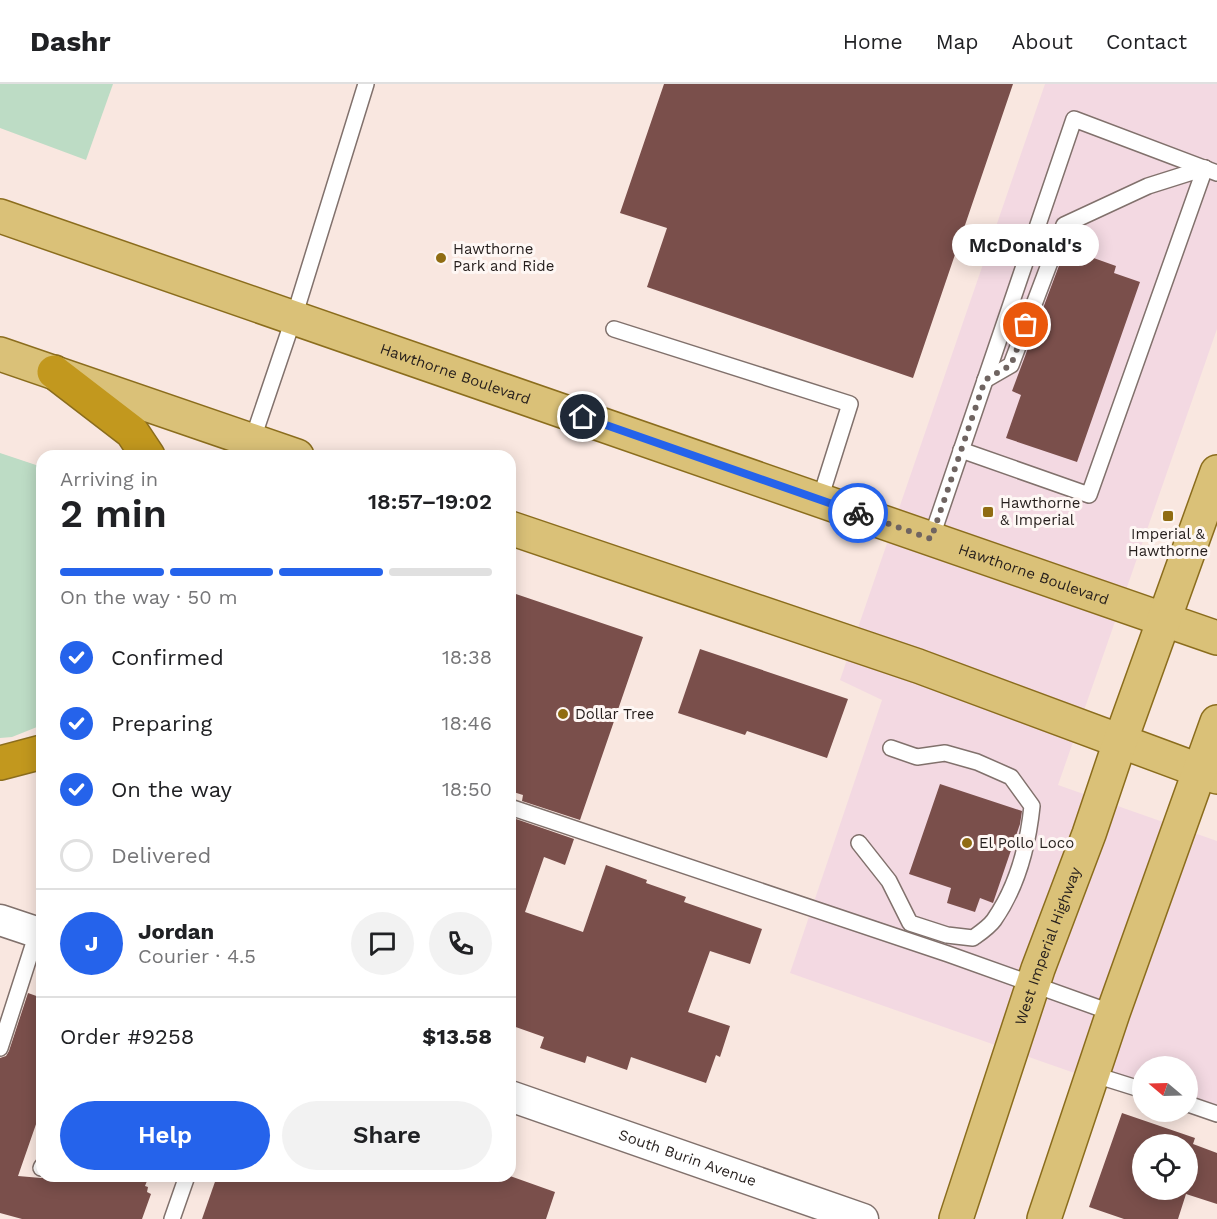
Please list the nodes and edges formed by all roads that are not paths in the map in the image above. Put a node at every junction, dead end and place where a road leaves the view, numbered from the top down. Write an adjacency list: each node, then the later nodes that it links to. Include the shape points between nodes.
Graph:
1 (366, 84): 4 (lane)
2 (1211, 170): 8 (lane, via 1148,186 1064,225 1011,365); 8 (lane, via 1074,119); 12 (lane, via 1089,495)
3 (2, 217): 4 (main road, Hawthorne Boulevard)
4 (294, 317): 9 (lane); 14 (main road, Hawthorne Boulevard)
5 (614, 328): 14 (lane, via 850,404)
6 (0, 354): 7 (main road)
7 (54, 372): 9 (main road); 10 (highway, via 132,432)
8 (985, 380): 12 (lane)
9 (252, 441): 11 (main road)
10 (144, 450)
11 (279, 450)
12 (961, 450): 16 (lane)
13 (1217, 472): 17 (main road, West Imperial Highway)
14 (819, 499): 16 (main road, Hawthorne Boulevard)
15 (516, 530): 20 (main road, via 918,666)
16 (931, 539): 17 (main road, Hawthorne Boulevard)
17 (1163, 619): 18 (main road, Hawthorne Boulevard); 20 (main road, West Imperial Highway)
18 (1217, 638)
19 (1217, 722): 24 (main road)
20 (1120, 742): 24 (main road); 30 (main road, West Imperial Highway)
21 (891, 748): 26 (lane, via 917,757 945,753 1011,777 1032,806 1029,836 1012,886 993,922 973,939 910,922 889,881)
22 (36, 754): 23 (highway)
23 (0, 763)
24 (1208, 774): 31 (main road)
25 (516, 809): 30 (lane)
26 (859, 843)
27 (0, 920): 28 (street)
28 (36, 933)
29 (36, 945): 32 (lane)
30 (1032, 984): 31 (lane); 41 (main road, West Imperial Highway)
31 (1113, 1013): 33 (main road)
32 (0, 1048)
33 (1092, 1074): 34 (lane); 42 (main road)
34 (1132, 1087)
35 (516, 1098): 40 (street, South Burin Avenue)
36 (1198, 1107): 37 (lane)
37 (1217, 1114)
38 (185, 1182): 39 (lane)
39 (172, 1219)
40 (863, 1219)
41 (956, 1219)
42 (1044, 1219)

